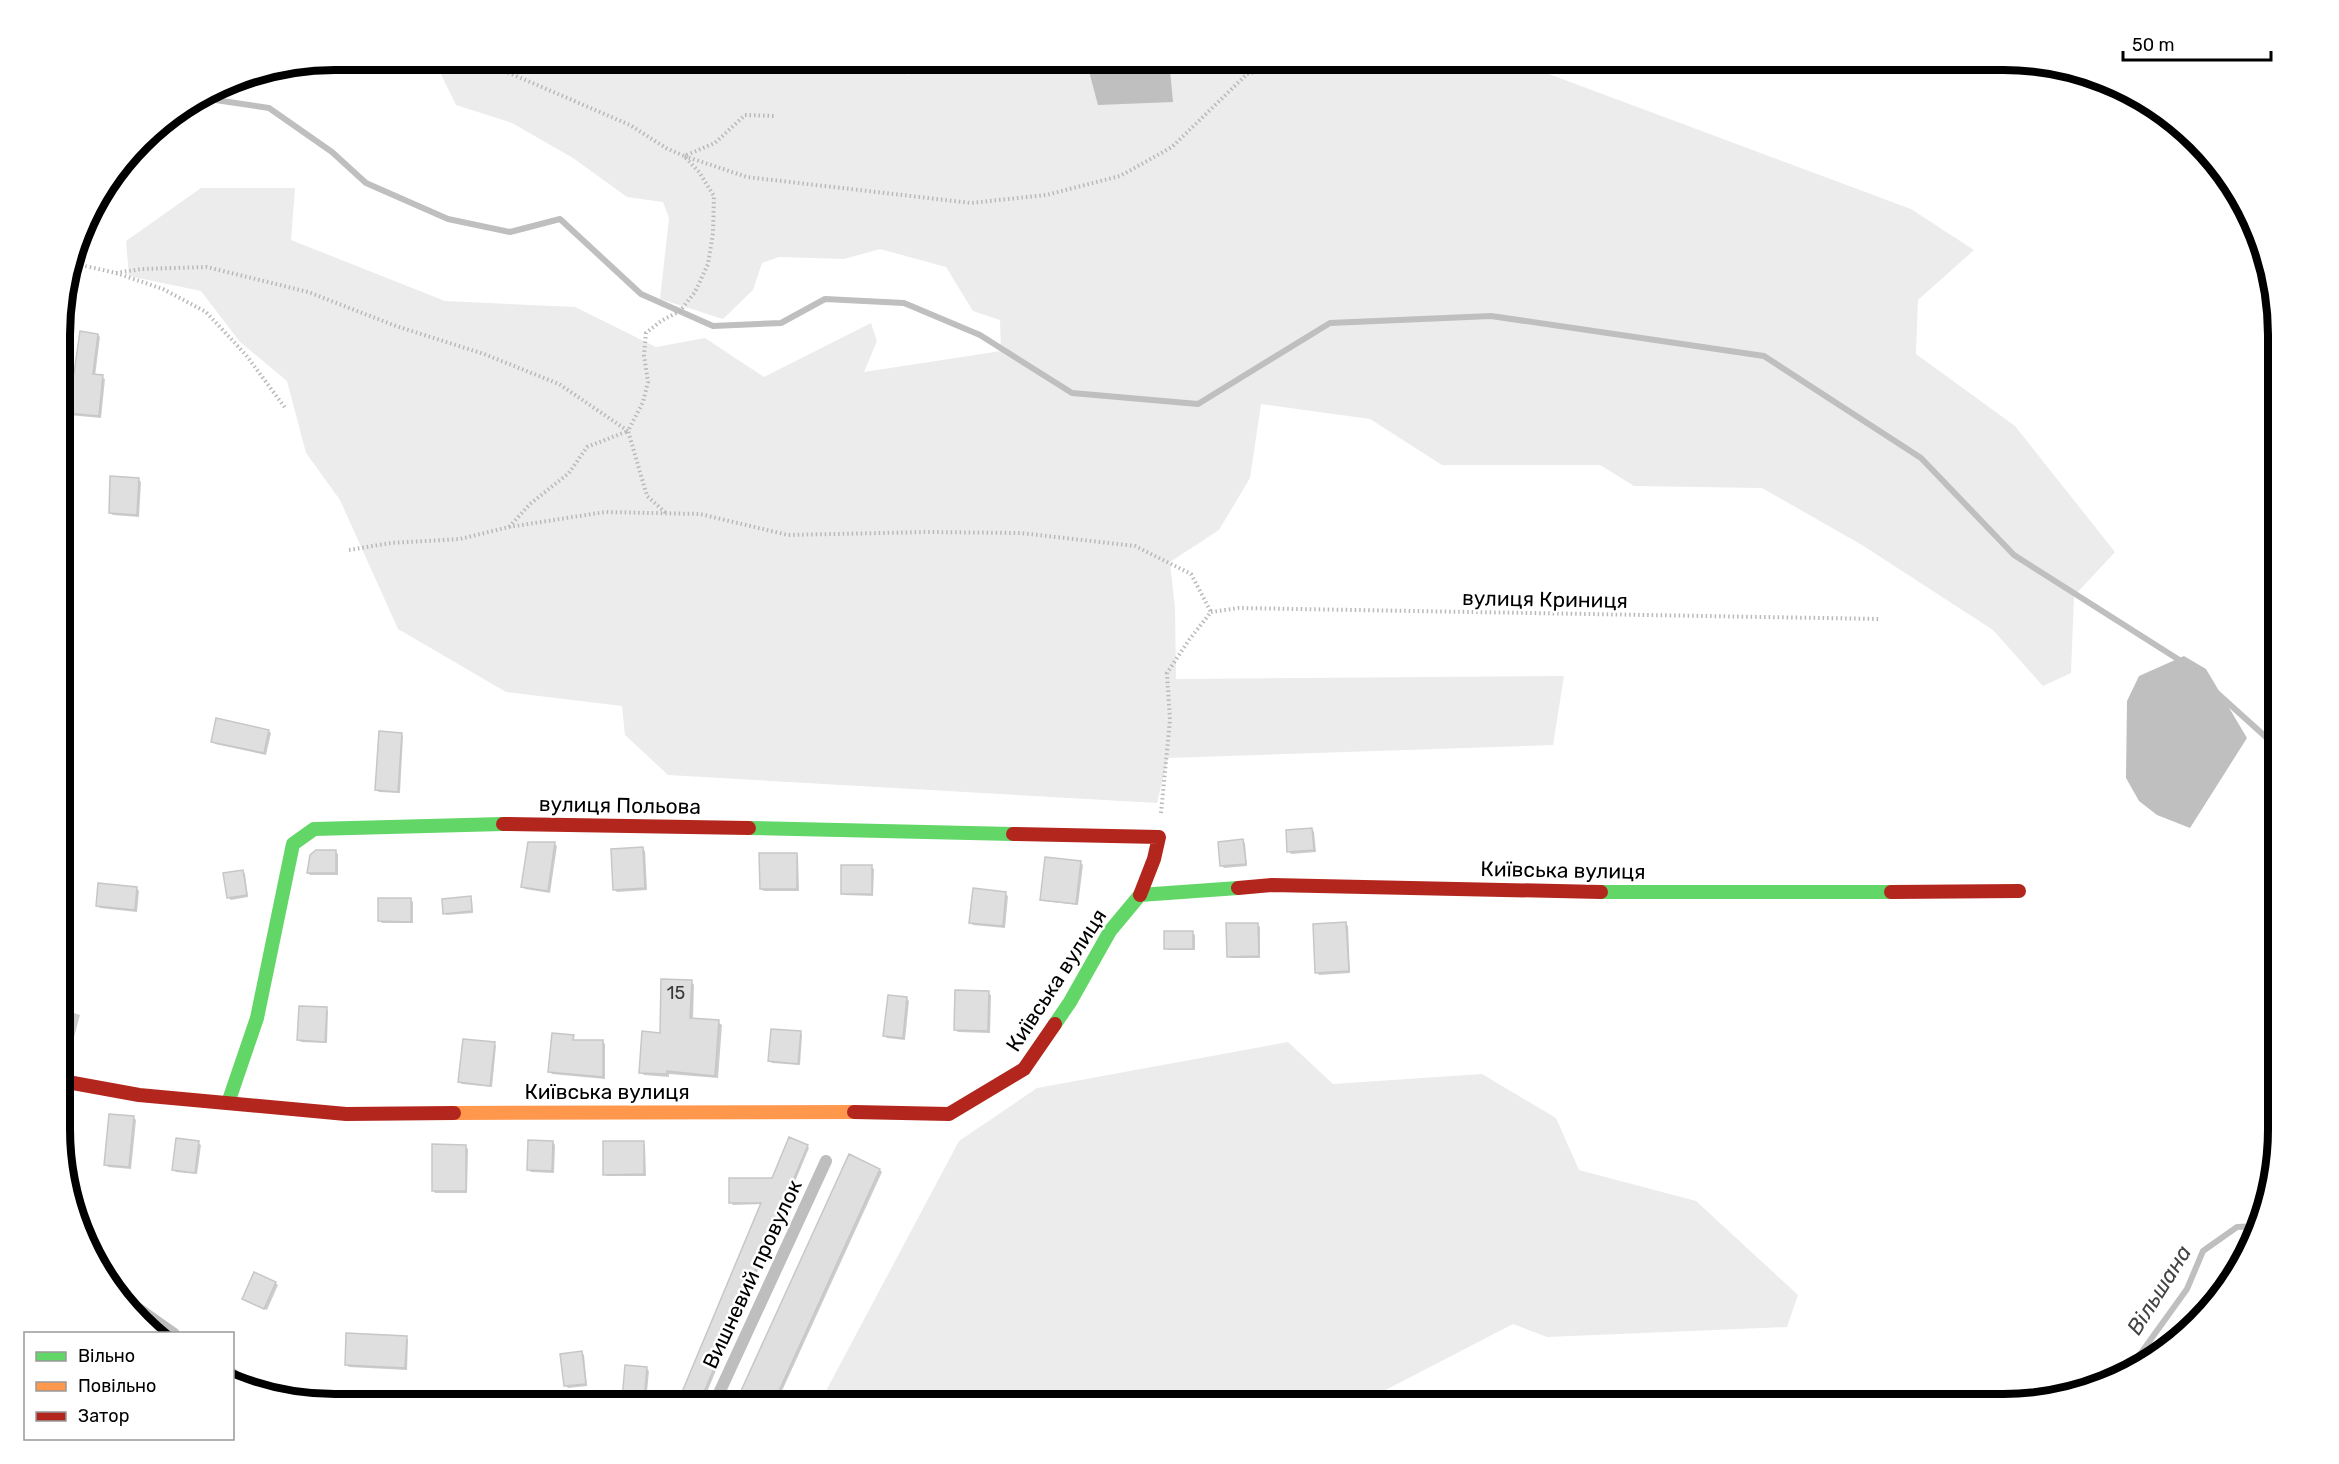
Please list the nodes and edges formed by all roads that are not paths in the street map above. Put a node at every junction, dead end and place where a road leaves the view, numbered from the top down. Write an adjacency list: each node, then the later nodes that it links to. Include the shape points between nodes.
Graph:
1 (2019, 891): 2 (street, Київська вулиця, via 1651,892 1272,885)
2 (1140, 895): 4 (street, Київська вулиця, via 1110,932 1070,1002 1024,1069 950,1114 346,1114); 4 (street, вулиця Польова, via 1159,837 540,823 314,829 293,844 257,1018)
3 (70, 1082): 4 (street, Київська вулиця, via 139,1095)
4 (228, 1103)
5 (826, 1161): 8 (lane, Вишневий провулок)
6 (147, 1315): 7 (lane)
7 (171, 1332)
8 (719, 1394)

